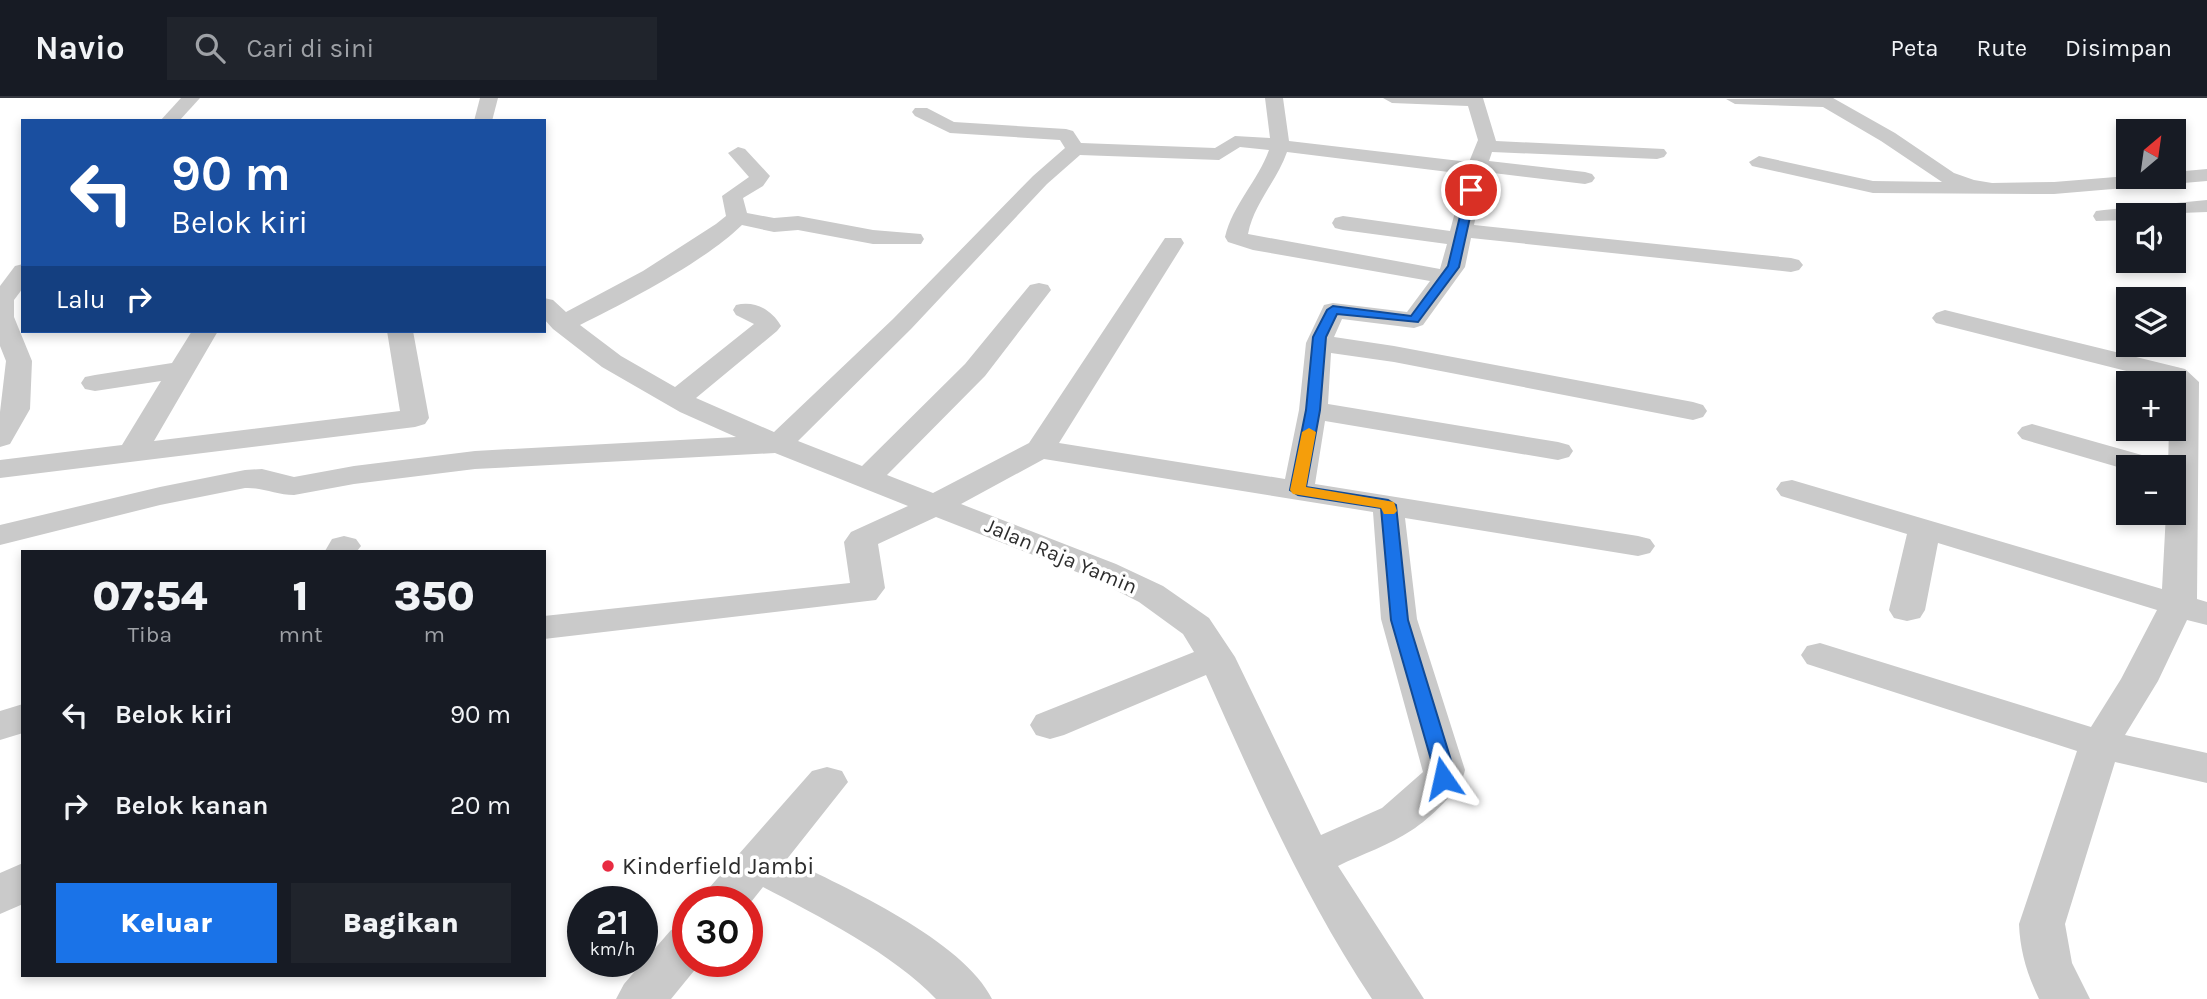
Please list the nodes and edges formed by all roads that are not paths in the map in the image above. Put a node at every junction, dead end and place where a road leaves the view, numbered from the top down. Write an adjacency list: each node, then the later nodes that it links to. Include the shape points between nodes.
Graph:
1 (190, 98): 2 (street); 10 (street)
2 (206, 98)
3 (489, 98): 11 (street)
4 (1274, 98): 12 (street)
5 (1392, 98): 6 (street)
6 (1474, 99): 16 (street, via 1488,140)
7 (1735, 99): 8 (street)
8 (1824, 100): 22 (street, via 1951,180)
9 (921, 112): 13 (street, via 950,127 1066,135)
10 (171, 119)
11 (484, 119)
12 (1279, 145): 13 (street, via 1240,141 1219,154); 16 (street); 34 (street, via 1276,160 1236,237)
13 (1075, 149): 53 (street)
14 (738, 153): 26 (street, via 760,176 732,196)
15 (1657, 153): 16 (street)
16 (1479, 160): 20 (street, via 1538,174); 29 (street)
17 (1759, 162): 22 (street, via 1873,187)
18 (2207, 175): 19 (street)
19 (2186, 177)
20 (1585, 178)
21 (2116, 183): 22 (street)
22 (1982, 188)
23 (2182, 189): 24 (street)
24 (2207, 199)
25 (2207, 206): 27 (street)
26 (737, 216): 30 (street, via 774,225 798,223 873,237); 37 (street, via 717,235 625,292)
27 (2104, 216)
28 (1343, 223): 29 (street)
29 (1460, 234): 32 (street); 34 (street, via 1453,267)
30 (913, 239)
31 (1173, 243): 54 (street)
32 (1790, 265)
33 (21, 274): 39 (street, via 2,300)
34 (1446, 276): 43 (street, via 1414,320 1333,310)
35 (1039, 290): 60 (street, via 975,370)
36 (745, 310): 47 (street, via 764,317 768,326)
37 (553, 315): 47 (street, Jalan Raja Yamin, via 592,350)
38 (21, 316): 39 (street)
39 (0, 317): 44 (street)
40 (1945, 318): 48 (street, via 2175,375 2185,382)
41 (204, 333): 45 (street)
42 (400, 333): 56 (street, via 415,418)
43 (1319, 343): 49 (street); 50 (street)
44 (10, 364): 52 (street, via 16,409)
45 (182, 370): 46 (street); 56 (street)
46 (95, 383)
47 (678, 399): 53 (street, Jalan Raja Yamin)
48 (2196, 406): 59 (street)
49 (1313, 410): 55 (street); 62 (street)
50 (1693, 411)
51 (2032, 433): 57 (street)
52 (0, 438)
53 (779, 444): 60 (street, Jalan Raja Yamin); 66 (street, via 482,458 390,468 295,486 245,479)
54 (1040, 449): 62 (street); 63 (street)
55 (1558, 451)
56 (132, 453): 58 (street)
57 (2116, 457)
58 (0, 469)
59 (2186, 469): 69 (street)
60 (867, 478): 63 (street, Jalan Raja Yamin)
61 (1792, 489): 65 (street)
62 (1298, 490): 64 (street)
63 (935, 505): 70 (street, via 861,542 868,588 858,595); 72 (street, Jalan Raja Yamin, via 1151,594 1196,626)
64 (1388, 505): 67 (street); 79 (street, via 1399,620 1443,778 1397,819)
65 (1924, 529): 68 (street); 69 (street)
66 (0, 535)
67 (1638, 546)
68 (1908, 610)
69 (2193, 610): 76 (street, via 2171,616)
70 (546, 628)
71 (1819, 655): 76 (street)
72 (1216, 657): 74 (street); 79 (street, Jalan Raja Yamin)
73 (21, 719): 75 (street)
74 (1050, 724)
75 (0, 726)
76 (2100, 744): 77 (street); 88 (street, via 2042,924 2043,946)
77 (2207, 768)
78 (827, 782): 80 (street)
79 (1311, 859): 87 (street, Jalan Raja Yamin)
80 (757, 864): 82 (street); 86 (street, via 825,898 933,963)
81 (21, 882): 83 (street)
82 (738, 886)
83 (0, 896)
84 (672, 963): 85 (street)
85 (641, 999)
86 (967, 999)
87 (1399, 999)
88 (2065, 999)

